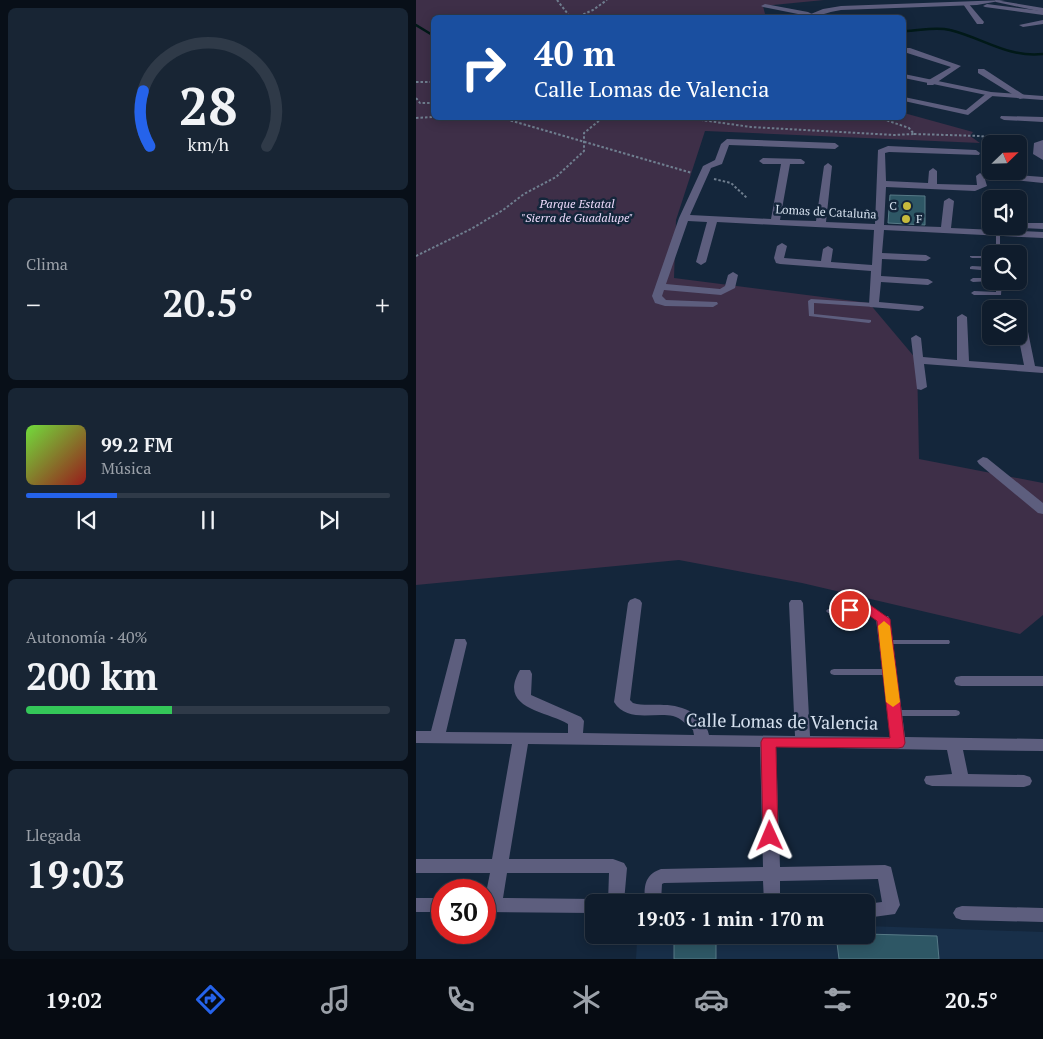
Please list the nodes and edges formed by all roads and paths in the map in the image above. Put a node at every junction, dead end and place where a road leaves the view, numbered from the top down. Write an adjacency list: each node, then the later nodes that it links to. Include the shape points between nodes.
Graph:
1 (557, 0): 9 (path)
2 (607, 0): 10 (path)
3 (1000, 0): 5 (street); 7 (street)
4 (1031, 0): 7 (street)
5 (972, 2): 8 (street); 12 (street, via 841,8); 13 (street)
6 (765, 6): 11 (street)
7 (1022, 6): 8 (street)
8 (1041, 10)
9 (569, 15)
10 (582, 15)
11 (802, 15)
12 (810, 15)
13 (980, 22)
14 (1043, 22): 15 (street)
15 (1023, 25)
16 (908, 50): 21 (street, via 957,66)
17 (982, 71): 23 (street)
18 (906, 77): 21 (street)
19 (416, 82): 20 (path)
20 (431, 82)
21 (930, 83): 22 (street)
22 (991, 94): 23 (street); 26 (street, via 968,113)
23 (1023, 97): 25 (street)
24 (416, 98): 27 (path, via 420,103)
25 (1043, 98)
26 (906, 99)
27 (431, 103)
28 (431, 116): 29 (path)
29 (416, 118)
30 (1004, 118): 35 (street)
31 (509, 120): 37 (path)
32 (600, 120): 37 (path, via 584,133)
33 (706, 120): 36 (path, via 780,128)
34 (886, 120): 36 (path, via 909,128)
35 (1043, 120)
36 (914, 134): 38 (path, via 980,136)
37 (582, 140): 47 (path); 68 (path, via 584,151 556,177 471,229)
38 (1040, 144): 41 (street)
39 (835, 146): 47 (street, via 727,142 719,162 707,166)
40 (976, 153): 51 (street, via 884,150 881,152)
41 (1041, 157)
42 (762, 161): 43 (street)
43 (786, 162): 44 (street); 57 (street)
44 (801, 162)
45 (828, 166): 58 (street)
46 (933, 171): 52 (street)
47 (702, 176): 53 (path, via 731,183); 55 (street)
48 (980, 176): 52 (street, via 980,188)
49 (1027, 179): 50 (street)
50 (1043, 180)
51 (882, 184): 52 (street); 61 (street)
52 (932, 186)
53 (747, 198)
54 (949, 202): 62 (street)
55 (684, 218): 56 (street, Lomas de Cataluña); 82 (street)
56 (713, 219): 57 (street, Lomas de Cataluña); 73 (street)
57 (775, 222): 58 (street, Lomas de Cataluña)
58 (821, 223): 61 (street, Lomas de Cataluña)
59 (1027, 226): 60 (street)
60 (1043, 226)
61 (879, 227): 62 (street, Lomas de Cataluña); 69 (street)
62 (946, 230): 63 (street, Lomas de Cataluña)
63 (982, 230)
64 (1027, 234): 65 (street, Lomas de Cataluña)
65 (1043, 236)
66 (782, 246): 74 (street, via 780,261)
67 (828, 249): 74 (street)
68 (416, 256)
69 (877, 256): 72 (street); 77 (street)
70 (972, 257): 71 (lane)
71 (982, 257)
72 (926, 258)
73 (701, 262)
74 (826, 264): 77 (street)
75 (972, 268): 76 (lane)
76 (982, 269)
77 (876, 273): 81 (street); 86 (street)
78 (733, 275): 82 (street, via 730,288 721,292)
79 (973, 280): 80 (lane)
80 (982, 280)
81 (928, 282)
82 (661, 287): 85 (street, via 658,301)
83 (999, 290): 84 (lane, via 999,294)
84 (974, 293)
85 (713, 304)
86 (874, 305): 87 (street); 89 (lane, via 811,301 811,315)
87 (919, 308)
88 (962, 317): 93 (street)
89 (869, 321)
90 (916, 338): 92 (street)
91 (1026, 345): 94 (street)
92 (920, 360): 93 (street); 96 (street)
93 (963, 363): 94 (street)
94 (1030, 368): 95 (street)
95 (1043, 370)
96 (921, 387)
97 (983, 461): 98 (street)
98 (1043, 510)
99 (635, 603): 117 (street, via 622,702 626,707 635,709 679,712 700,727)
100 (796, 603): 118 (street)
101 (830, 611): 102 (lane, via 870,609)
102 (883, 619): 103 (street)
103 (886, 642): 104 (lane); 107 (street)
104 (946, 642)
105 (460, 643): 114 (street)
106 (834, 672): 107 (lane)
107 (890, 672): 111 (street)
108 (524, 674): 116 (street, via 523,695 528,702 568,714 576,721)
109 (1043, 681): 110 (street)
110 (961, 682)
111 (894, 712): 112 (lane); 120 (street)
112 (956, 713)
113 (416, 737): 114 (street, Calle Lomas de Valencia)
114 (437, 737): 115 (street, Calle Lomas de Valencia)
115 (520, 738): 116 (street, Calle Lomas de Valencia); 127 (street)
116 (575, 739): 117 (street, Calle Lomas de Valencia)
117 (703, 741): 119 (street, Calle Lomas de Valencia)
118 (803, 741): 119 (street, Calle Lomas de Valencia); 120 (street, Calle Lomas de Valencia)
119 (768, 742): 128 (street)
120 (898, 743): 121 (street, Calle Lomas de Valencia)
121 (954, 744): 122 (street, Calle Lomas de Valencia); 124 (street)
122 (1043, 745)
123 (932, 780): 124 (street)
124 (961, 780): 125 (street)
125 (1024, 781)
126 (416, 866): 127 (street)
127 (499, 867): 129 (street); 130 (street, via 613,866 619,873)
128 (771, 873): 131 (street, via 660,876 654,881); 132 (street); 137 (street, via 885,872 889,909)
129 (496, 879)
130 (617, 894)
131 (654, 894)
132 (772, 894)
133 (416, 905): 134 (street)
134 (431, 905)
135 (496, 905): 136 (street)
136 (585, 906)
137 (875, 910)
138 (962, 913): 139 (street)
139 (1043, 915)

